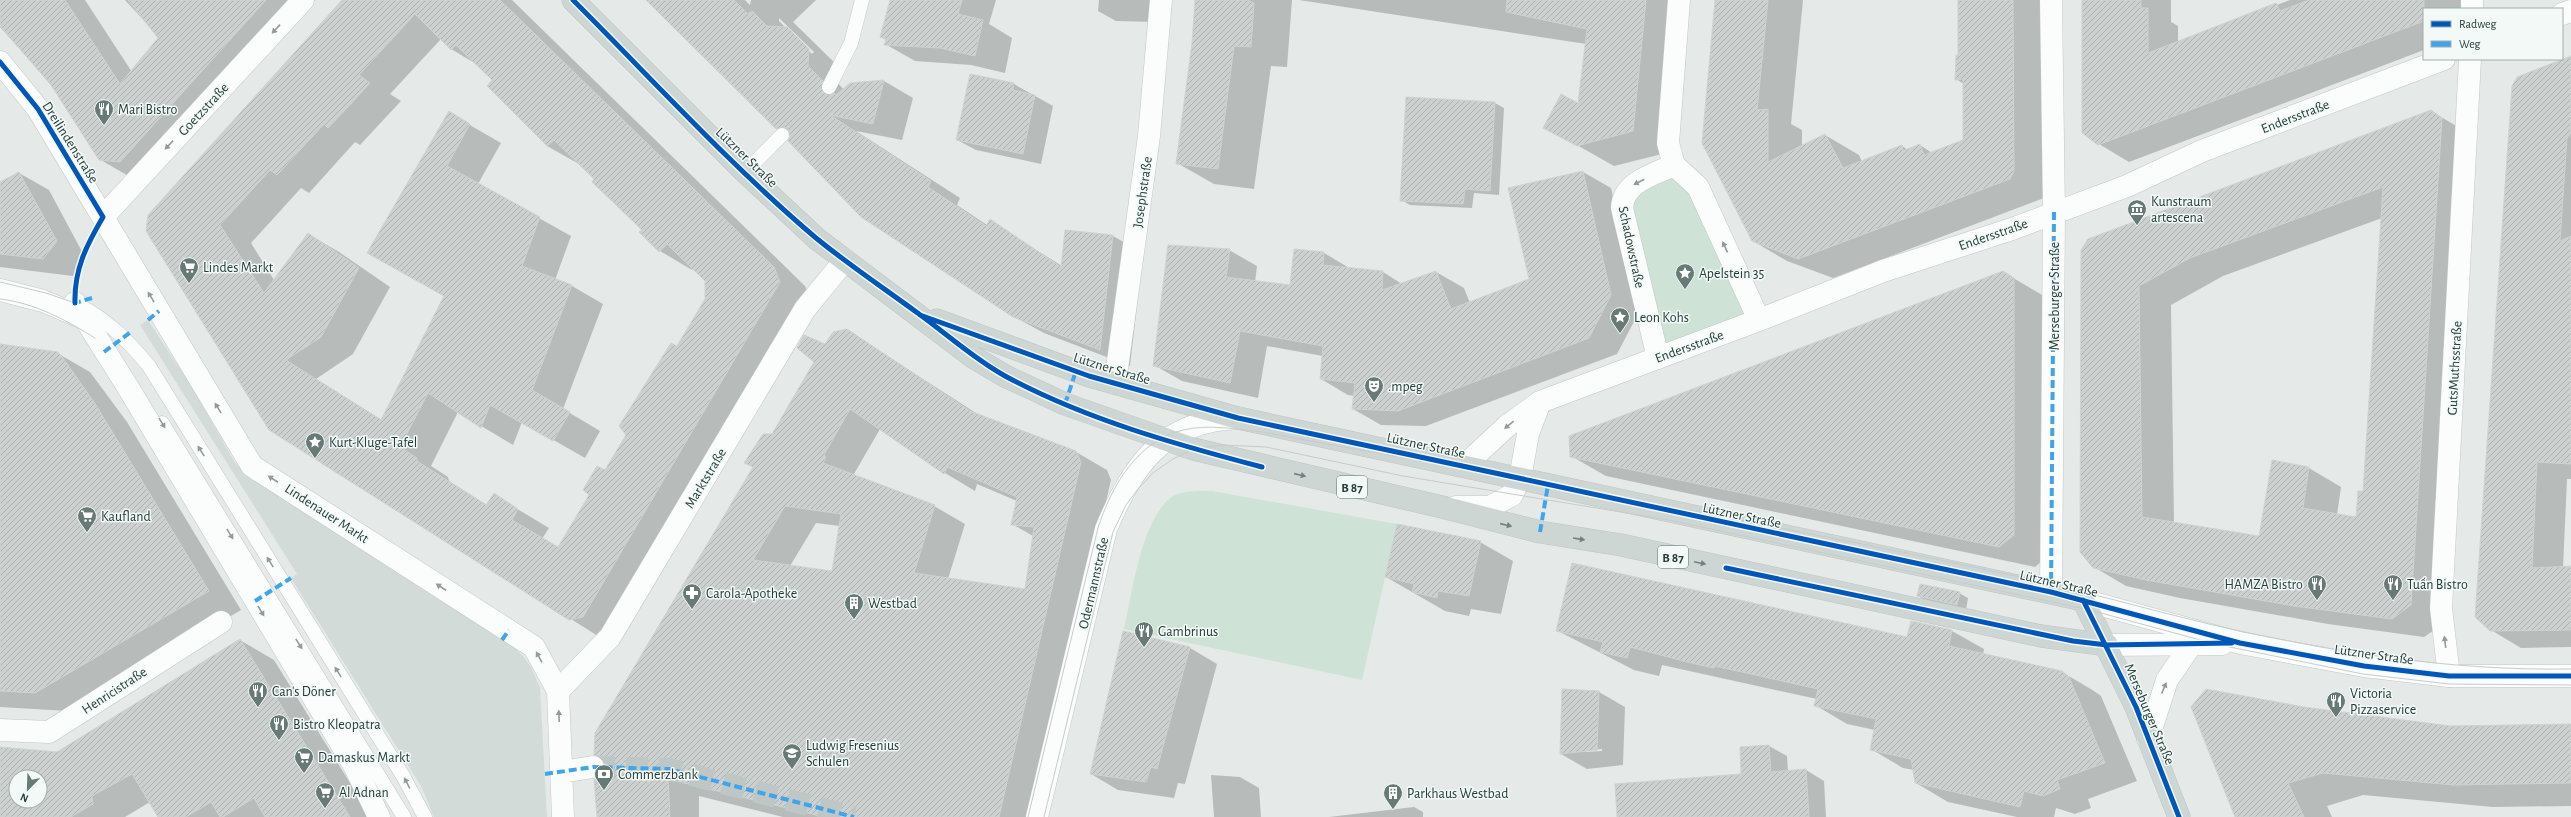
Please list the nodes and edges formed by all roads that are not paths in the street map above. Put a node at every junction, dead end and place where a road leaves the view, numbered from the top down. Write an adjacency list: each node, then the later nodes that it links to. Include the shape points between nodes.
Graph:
1 (302, 0): 15 (street, Goetzstraße, one-way to 15)
2 (573, 0): 13 (main road, Lützner Straße / B 87)
3 (862, 0): 10 (lane, via 851,43)
4 (1161, 0): 23 (street, Josephstraße, via 1149,136)
5 (1679, 0): 12 (street, via 1668,142)
6 (2051, 0): 14 (street, Merseburger Straße)
7 (2441, 60): 14 (street, Endersstraße, via 2202,151 2127,186)
8 (2470, 60): 36 (street, GutsMuthsstraße, one-way to 8, via 2441,608)
9 (0, 62): 15 (street, Dreilindenstraße, via 38,109)
10 (829, 87)
11 (782, 135): 13 (lane)
12 (1674, 165): 20 (street, one-way to 12, via 1698,187); 22 (street, Schadowstraße, one-way to 22, via 1629,187 1622,196 1622,208)
13 (744, 172): 16 (main road, Lützner Straße / B 87, via 800,224)
14 (2054, 212): 20 (street, Endersstraße, via 2012,229 1883,271); 30 (street, Merseburger Straße)
15 (103, 218): 38 (street, Lindenauer Markt, one-way to 15, via 534,647 252,466)
16 (845, 260): 19 (main road, Lützner Straße / B 87); 38 (street, Marktstraße, via 805,309 610,637)
17 (0, 290): 18 (street)
18 (78, 311): 21 (street); 45 (lane, one-way to 18, via 403,776 149,366 124,336 108,322)
19 (920, 314): 23 (main road, Lützner Straße / B 87); 26 (main road, Lützner Straße / B 87, via 973,357 1005,376 1065,404)
20 (1759, 320): 22 (street, Endersstraße)
21 (95, 338): 43 (street, one-way to 43, via 129,389 355,767); 44 (lane, one-way to 44, via 122,362 137,382)
22 (1658, 358): 24 (street, Endersstraße)
23 (1115, 383): 25 (main road, Lützner Straße / B 87)
24 (1540, 402): 27 (street, Endersstraße, one-way to 27, via 1507,426); 28 (street, via 1528,434)
25 (1238, 418): 26 (street, Odermannstraße, via 1200,424); 27 (main road, Lützner Straße / B 87)
26 (1165, 441): 29 (main road, Lützner Straße / B 87, one-way to 29, via 1262,467); 47 (street, Odermannstraße, via 1132,474 1106,529)
27 (1465, 465): 28 (main road, Lützner Straße / B 87)
28 (1520, 478): 29 (street, via 1512,495 1490,507); 30 (main road, Lützner Straße / B 87)
29 (1442, 507): 35 (main road, Lützner Straße / B 87, one-way to 35, via 1477,518 1540,532 1620,546 2041,636)
30 (2051, 592): 31 (main road, Lützner Straße / B 87)
31 (2083, 600): 33 (street, Lützner Straße); 35 (main road, Merseburger Straße)
32 (221, 622): 39 (street, Henricistraße, via 48,732)
33 (2240, 643): 34 (street); 36 (street, Lützner Straße, via 2364,666)
34 (2191, 645): 35 (street, Lützner Straße); 40 (street, one-way to 34, via 2167,680)
35 (2107, 646): 40 (main road, Merseburger Straße)
36 (2449, 676): 37 (street, Lützner Straße)
37 (2571, 676)
38 (558, 691): 42 (street, Lindenauer Markt, one-way to 38)
39 (0, 730)
40 (2148, 739): 48 (main road, Merseburger Straße)
41 (593, 767): 42 (street)
42 (562, 772): 46 (street, Lindenauer Markt)
43 (379, 817)
44 (404, 817)
45 (425, 817)
46 (563, 817)
47 (1037, 817)
48 (2179, 817)

